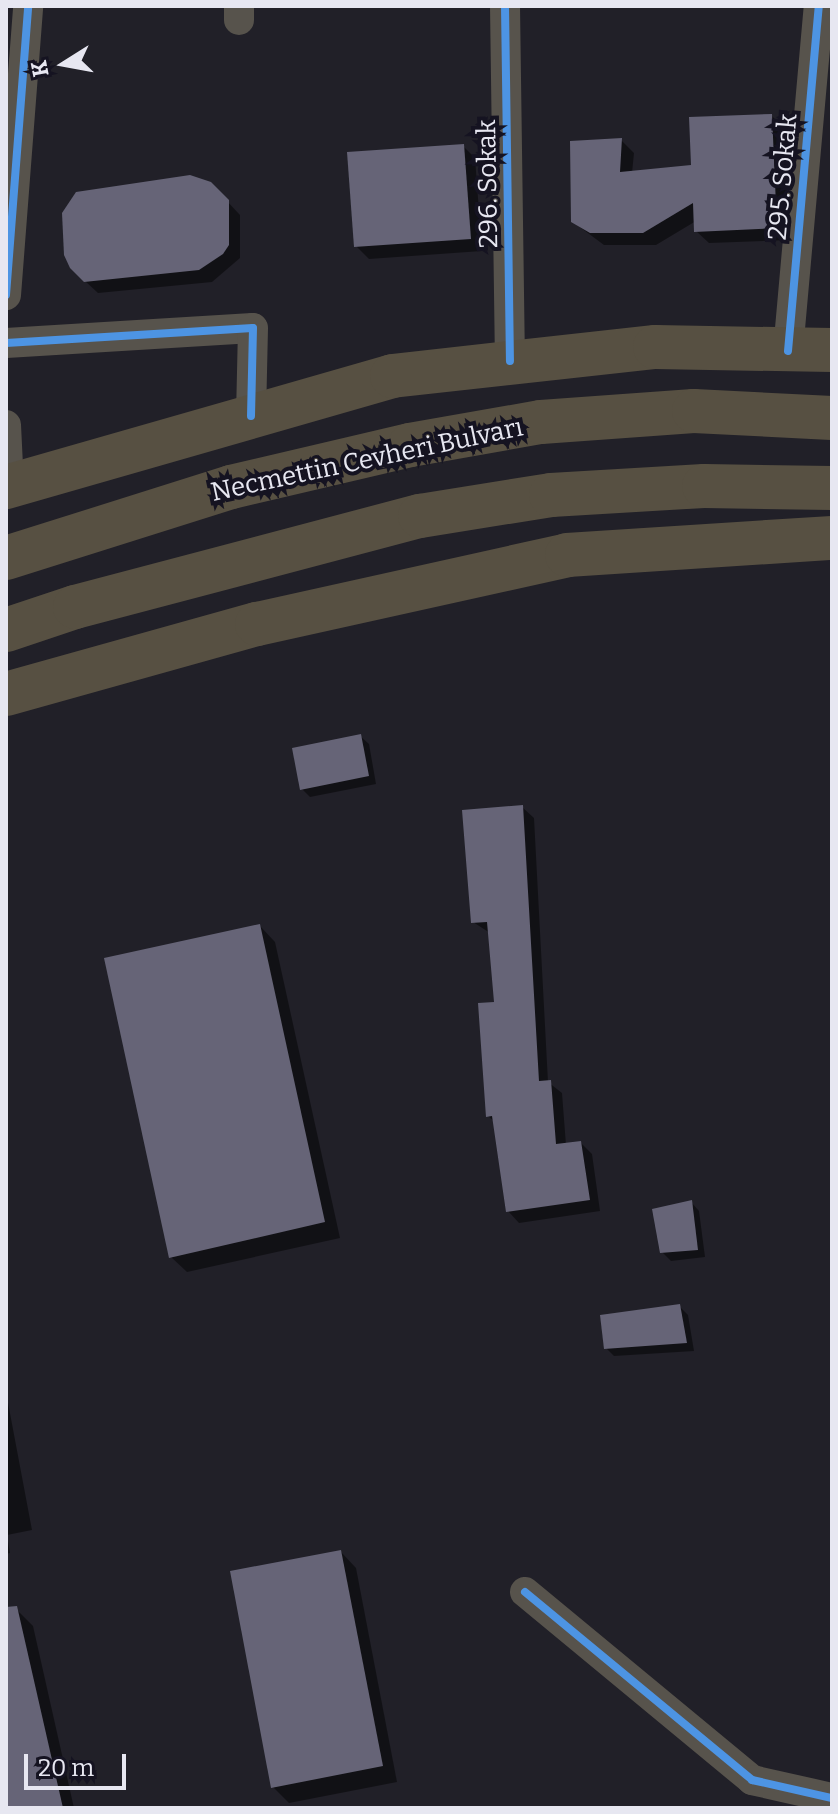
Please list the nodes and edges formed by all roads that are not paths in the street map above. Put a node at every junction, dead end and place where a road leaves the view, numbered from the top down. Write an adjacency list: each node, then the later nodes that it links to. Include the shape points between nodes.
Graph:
1 (28, 6): 4 (street)
2 (505, 6): 8 (street, 296. Sokak)
3 (819, 6): 7 (street, 295. Sokak)
4 (6, 295)
5 (6, 343): 9 (street, via 253,328)
6 (832, 350): 7 (main road)
7 (788, 351): 8 (main road, via 655,347)
8 (510, 361): 9 (main road, via 392,376)
9 (251, 416): 12 (main road)
10 (832, 418): 15 (main road, Necmettin Cevheri Bulvarı, via 694,411 526,425 410,445 231,487)
11 (6, 425): 12 (street)
12 (7, 486)
13 (832, 488): 16 (main road, via 704,486 551,495 420,516)
14 (832, 538): 17 (main road, via 567,555 257,624)
15 (6, 558)
16 (6, 630)
17 (6, 694)
18 (525, 1592): 19 (street, via 752,1780)
19 (832, 1798)

